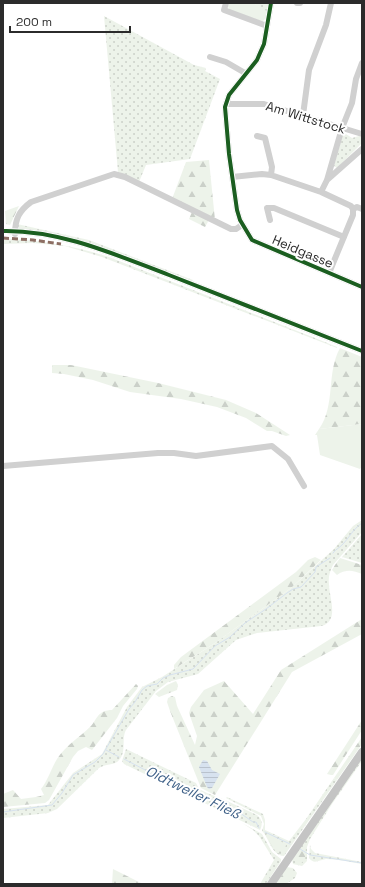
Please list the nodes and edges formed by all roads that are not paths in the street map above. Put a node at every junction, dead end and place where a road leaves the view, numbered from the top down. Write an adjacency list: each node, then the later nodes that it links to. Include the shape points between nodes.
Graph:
1 (226, 3): 4 (street, via 224,10)
2 (271, 3): 4 (street)
3 (331, 3): 9 (street, via 326,25 309,70)
4 (268, 26): 7 (street, via 260,53)
5 (210, 57): 7 (street, via 226,62)
6 (362, 63): 10 (street, via 352,103)
7 (245, 73): 8 (street, via 229,95)
8 (226, 104): 9 (street, Am Wittstock, via 264,104); 15 (street, via 224,107)
9 (302, 115): 10 (street, Am Wittstock)
10 (342, 128): 11 (street, Am Wittstock); 16 (street)
11 (362, 134)
12 (257, 136): 14 (street, via 265,138 272,167)
13 (362, 149): 16 (street)
14 (271, 176): 15 (street, via 262,174); 17 (street)
15 (232, 177): 21 (street)
16 (327, 180): 17 (street)
17 (321, 192): 18 (street)
18 (353, 209): 19 (street, via 357,207); 25 (street)
19 (362, 210)
20 (270, 220): 25 (street, via 267,208 274,208)
21 (242, 225): 23 (street, via 231,229 114,174 31,202 22,209 17,218); 26 (street, Heidgasse, via 252,240)
22 (3, 231): 23 (street)
23 (15, 233): 24 (street); 28 (street, via 84,244)
24 (3, 235)
25 (344, 236): 26 (street)
26 (329, 272): 27 (street, Heidgasse)
27 (362, 287)
28 (362, 351)
29 (3, 466): 30 (street, via 158,453 196,456 272,446 288,459)
30 (304, 486)
31 (362, 752): 32 (main road)
32 (271, 884)

